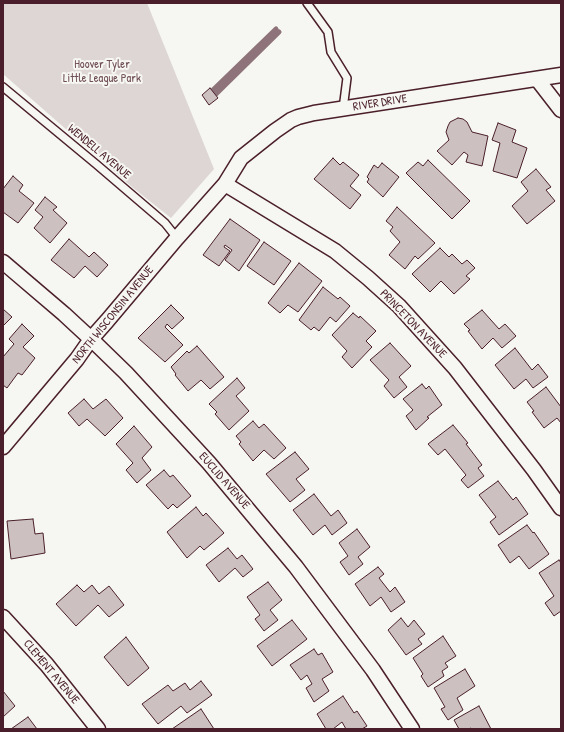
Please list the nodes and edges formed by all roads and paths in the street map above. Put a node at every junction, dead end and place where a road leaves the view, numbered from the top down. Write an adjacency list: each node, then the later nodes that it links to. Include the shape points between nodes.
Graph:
1 (307, 3): 5 (lane, via 328,32 331,52 347,78)
2 (561, 75): 3 (street, RIVER DRIVE)
3 (537, 79): 5 (street, RIVER DRIVE); 6 (street)
4 (3, 87): 8 (lane, WENDELL AVENUE, via 148,208)
5 (343, 108): 7 (street, RIVER DRIVE, via 291,120 242,158)
6 (561, 110)
7 (225, 184): 8 (street, NORTH WISCONSIN AVENUE); 12 (street, PRINCETON AVENUE, via 335,251 399,306 455,368)
8 (177, 238): 10 (street, NORTH WISCONSIN AVENUE)
9 (3, 262): 10 (street, EUCLID AVENUE)
10 (91, 340): 11 (street, NORTH WISCONSIN AVENUE); 15 (street, EUCLID AVENUE, via 126,373 209,463 296,567 374,670)
11 (3, 447)
12 (561, 508)
13 (3, 617): 14 (street, CLEMENT AVENUE)
14 (98, 729)
15 (412, 729)

